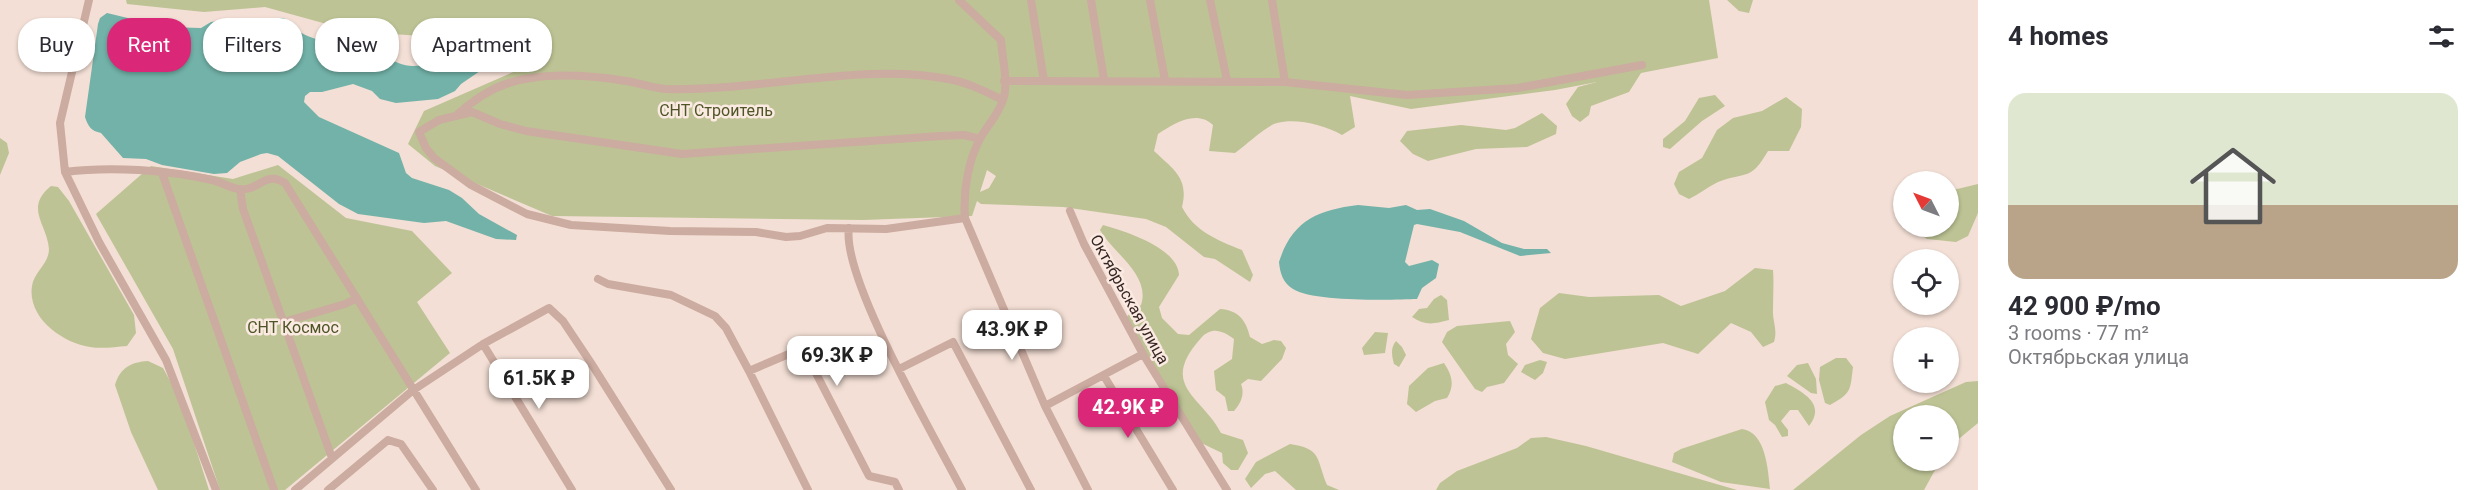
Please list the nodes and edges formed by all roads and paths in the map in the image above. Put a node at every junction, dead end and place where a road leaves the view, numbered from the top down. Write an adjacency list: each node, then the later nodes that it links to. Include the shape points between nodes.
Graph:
1 (88, 0): 18 (street, via 60,123)
2 (959, 0): 12 (street, via 1001,40)
3 (1031, 0): 13 (street)
4 (1091, 0): 9 (street)
5 (1150, 0): 10 (street)
6 (1210, 0): 11 (street)
7 (1272, 0): 14 (street)
8 (1642, 65): 14 (street, via 1518,88 1454,93 1392,95)
9 (1104, 80): 10 (street); 13 (street)
10 (1165, 80): 11 (street)
11 (1227, 80): 14 (street)
12 (1004, 81): 13 (street); 15 (street)
13 (1044, 81)
14 (1285, 82)
15 (1003, 100): 16 (street, via 949,79 908,76 864,75 664,89 565,75 505,84); 17 (street)
16 (457, 114): 17 (street, via 478,114 526,131 682,154 941,136); 23 (street, via 419,132 430,153 471,185 548,221 786,237 827,228)
17 (980, 139): 22 (street, via 970,168)
18 (65, 172): 19 (street, via 110,169); 36 (street, via 99,242 166,360)
19 (162, 173): 20 (street, via 213,180); 37 (street)
20 (240, 189): 25 (street, via 260,184 269,177 285,183); 26 (street, via 243,209)
21 (1070, 211): 28 (street, Октябрьская улица)
22 (965, 218): 23 (street, via 886,229); 33 (street)
23 (849, 228): 29 (street, via 848,244 863,292)
24 (598, 279): 30 (street, via 671,295 715,316)
25 (357, 298): 26 (street); 32 (street)
26 (284, 322): 34 (street)
27 (483, 344): 32 (street); 42 (street); 43 (street, via 549,308 568,330)
28 (1143, 354): 31 (street); 35 (street, Октябрьская улица)
29 (899, 369): 46 (street); 47 (street, via 953,342)
30 (749, 370): 44 (street); 45 (street, via 803,348 869,476 895,482)
31 (1104, 376): 33 (street); 49 (street)
32 (412, 391): 34 (street); 41 (street)
33 (1045, 406): 48 (street)
34 (332, 458): 38 (street)
35 (1226, 489)
36 (216, 490)
37 (274, 490)
38 (295, 490)
39 (328, 490): 40 (street, via 388,440 401,444)
40 (433, 490)
41 (477, 490)
42 (572, 490)
43 (671, 490)
44 (808, 490)
45 (899, 490)
46 (962, 490)
47 (1031, 490)
48 (1088, 490)
49 (1173, 490)

